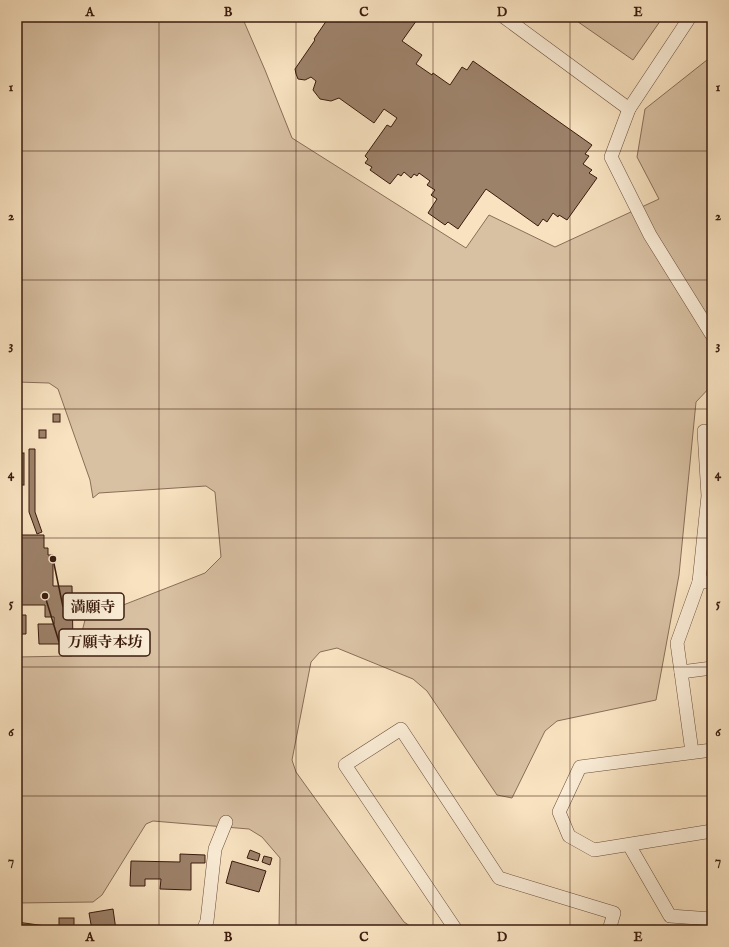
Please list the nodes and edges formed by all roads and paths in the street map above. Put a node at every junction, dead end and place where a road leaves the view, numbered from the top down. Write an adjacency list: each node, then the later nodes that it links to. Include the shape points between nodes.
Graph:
1 (504, 17): 3 (street)
2 (690, 17): 3 (street)
3 (629, 109): 4 (street, via 611,157 650,235)
4 (712, 335)
5 (712, 437): 6 (street, via 704,431 708,496)
6 (698, 582): 7 (street); 9 (street, via 677,643)
7 (712, 582)
8 (712, 668): 9 (street)
9 (681, 672): 11 (street)
10 (712, 750): 11 (street)
11 (692, 752): 14 (street, via 580,766 559,812 569,836 594,850)
12 (226, 822): 16 (street, via 215,850 207,921)
13 (712, 831): 14 (street)
14 (629, 845): 15 (street, via 670,916)
15 (712, 919)
16 (203, 930)
17 (456, 930): 18 (street, via 345,765 401,729 499,878 614,913)
18 (609, 930)

